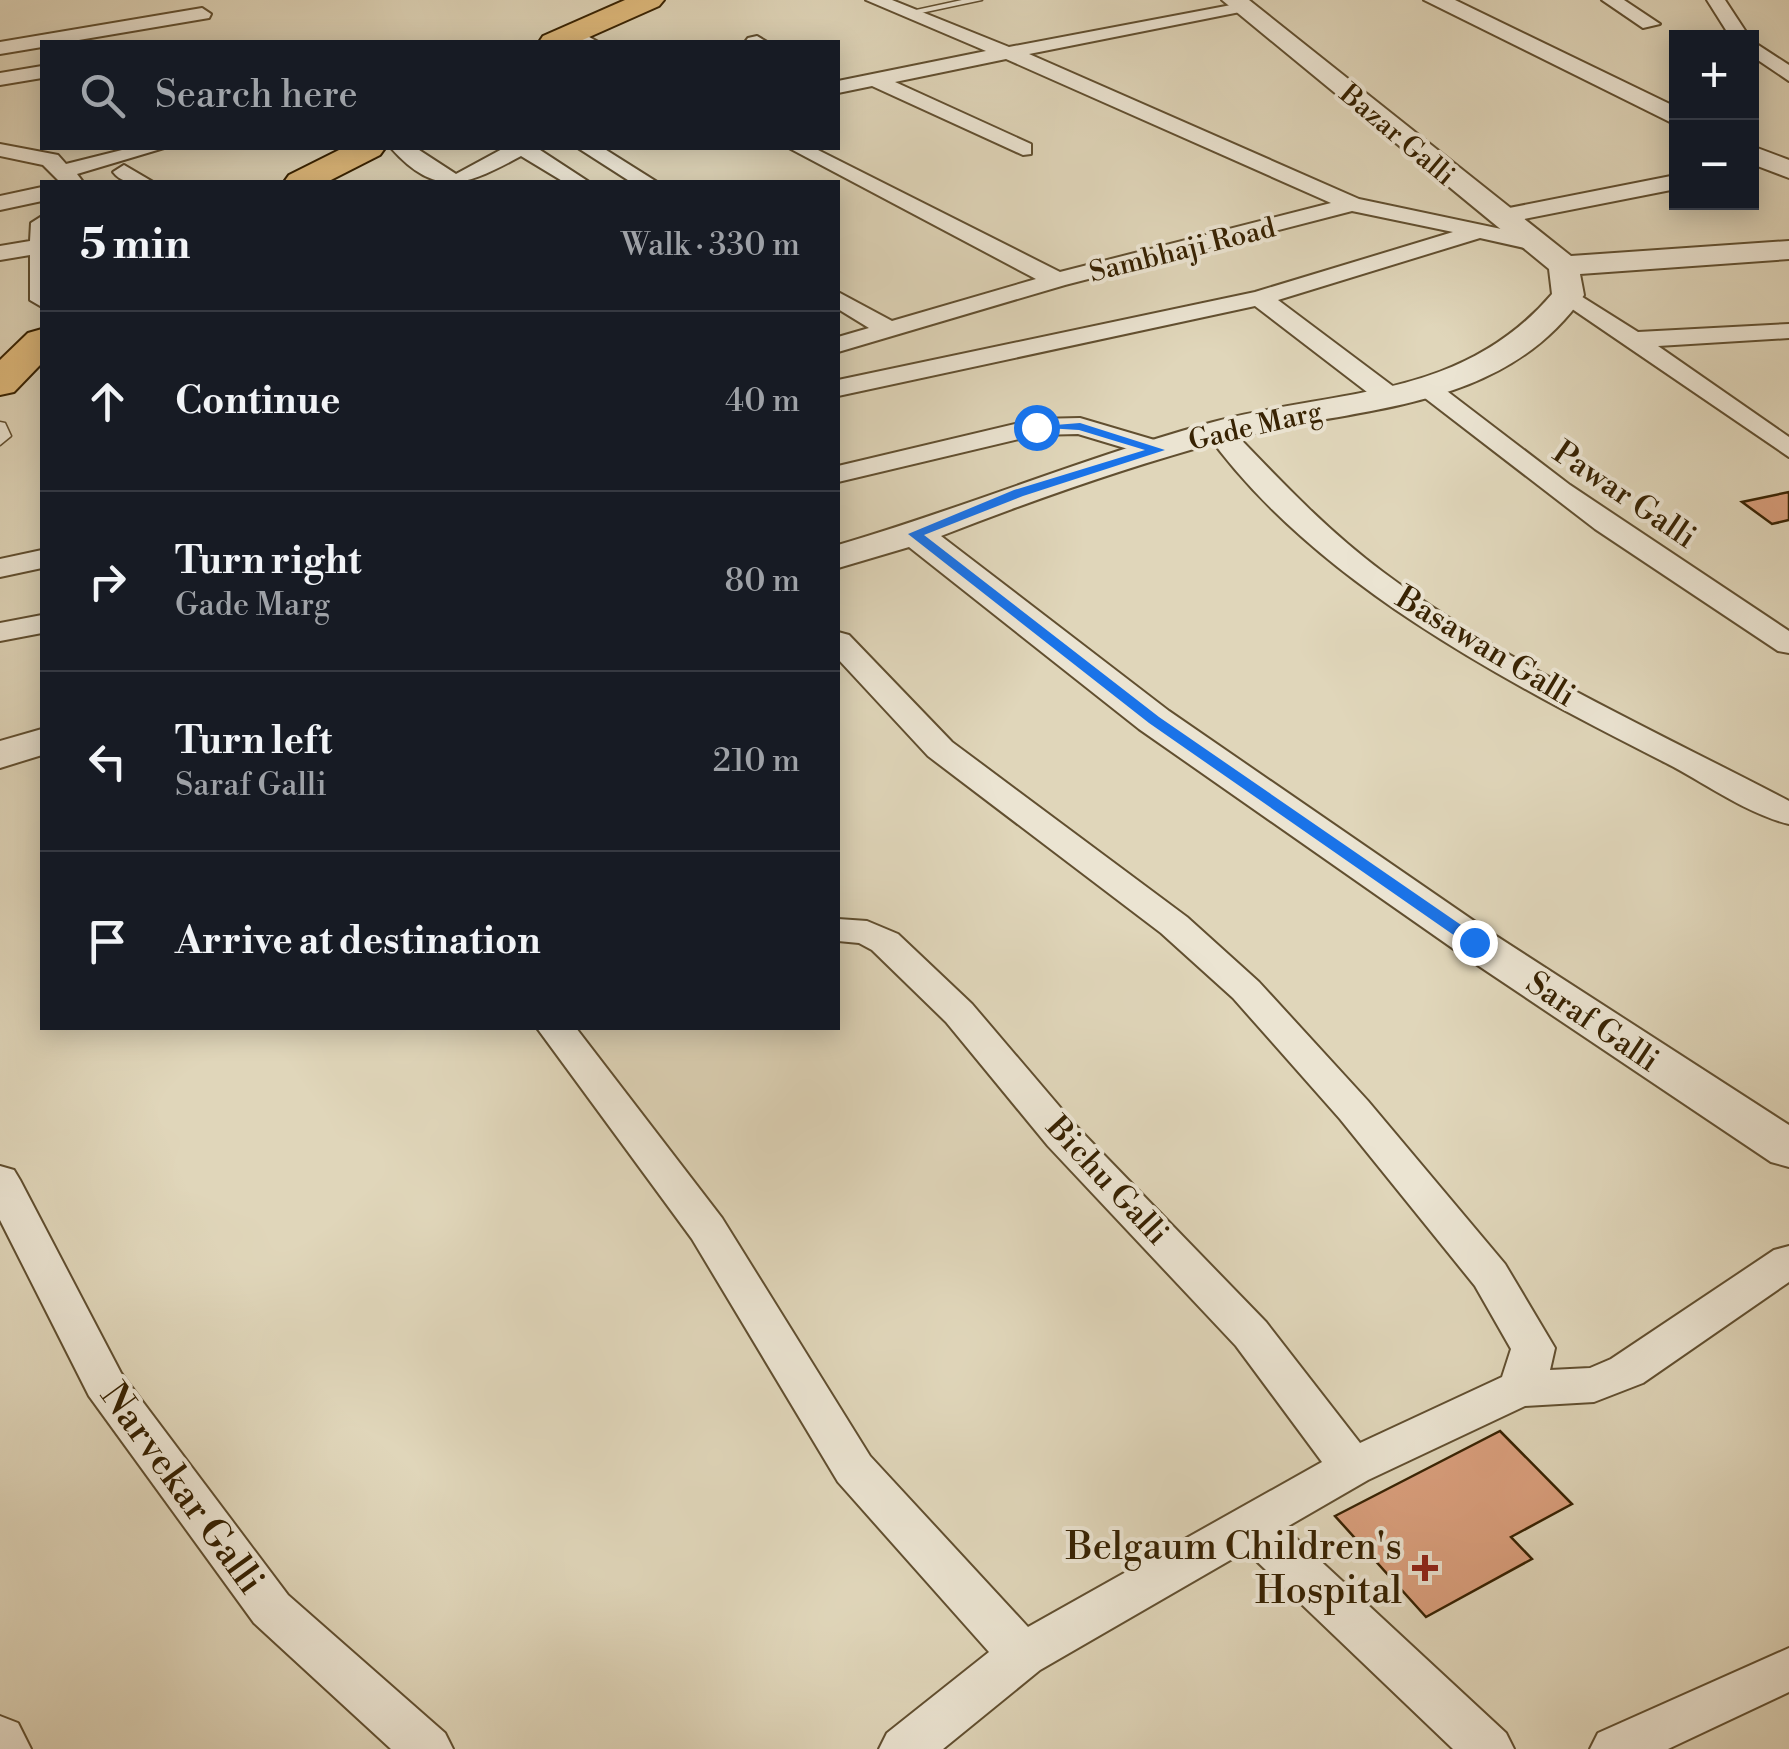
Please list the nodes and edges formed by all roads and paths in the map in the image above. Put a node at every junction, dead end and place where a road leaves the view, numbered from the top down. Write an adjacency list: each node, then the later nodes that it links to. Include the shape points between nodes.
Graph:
1 (875, 0): 8 (street)
2 (977, 0): 8 (lane)
3 (1436, 0): 23 (street)
4 (1611, 0): 10 (street)
5 (1716, 0): 11 (street)
6 (638, 2): 12 (main road)
7 (1237, 3): 17 (street); 46 (street, Bazar Galli)
8 (907, 13): 17 (street)
9 (202, 14): 13 (street)
10 (1650, 24)
11 (1736, 30)
12 (581, 39)
13 (48, 40)
14 (40, 41): 15 (street)
15 (0, 48)
16 (1759, 52): 19 (street)
17 (1007, 53): 21 (street); 45 (street)
18 (40, 72): 20 (street)
19 (1789, 75)
20 (0, 79)
21 (875, 80): 22 (street); 24 (street)
22 (840, 87)
23 (1669, 114)
24 (1023, 149)
25 (0, 150): 35 (street)
26 (94, 150): 35 (street)
27 (140, 150): 35 (street)
28 (340, 150): 36 (main road)
29 (364, 150): 37 (main road)
30 (405, 150): 38 (street)
31 (517, 150): 39 (street)
32 (524, 150): 40 (street)
33 (592, 150): 41 (street)
34 (803, 150): 50 (street)
35 (52, 163)
36 (281, 180)
37 (304, 180)
38 (452, 180)
39 (459, 180)
40 (575, 180)
41 (643, 180)
42 (1669, 184): 46 (street)
43 (40, 194): 44 (street)
44 (0, 203)
45 (1352, 204): 46 (street, Sambhaji Road); 50 (street, Sambhaji Road)
46 (1488, 225): 51 (street, Bazar Galli, via 1530,242); 52 (street)
47 (40, 235): 49 (street)
48 (1789, 250): 51 (street)
49 (0, 253)
50 (1057, 280): 55 (street, Sambhaji Road)
51 (1566, 281): 57 (street); 63 (street, Gade Marg, via 1536,334 1498,360)
52 (1260, 298): 62 (street); 64 (street)
53 (840, 300): 55 (street)
54 (40, 326): 60 (main road)
55 (889, 330): 59 (street, Sambhaji Road)
56 (1787, 333): 57 (street)
57 (1633, 340): 68 (street)
58 (40, 344): 61 (main road)
59 (840, 344)
60 (0, 356)
61 (0, 382)
62 (840, 388)
63 (1430, 390): 64 (street, Gade Marg); 78 (street, Pawar Galli, via 1599,522)
64 (1389, 396): 66 (street, Gade Marg)
65 (0, 426): 67 (lane)
66 (1218, 431): 69 (street, Gade Marg); 81 (street, Basawan Galli, via 1320,536 1407,602 1523,674)
67 (0, 441)
68 (1789, 449)
69 (1158, 450): 70 (street, via 1080,426 1036,427); 71 (street, Gade Marg)
70 (840, 474)
71 (915, 534): 72 (street, Gade Marg); 84 (street, Saraf Galli, via 1154,720)
72 (840, 555)
73 (40, 559): 74 (street)
74 (0, 568)
75 (40, 624): 76 (street)
76 (0, 632)
77 (840, 643): 87 (street, via 940,749 1212,955 1284,1030 1446,1221 1527,1332 1533,1360)
78 (1789, 644)
79 (40, 743): 80 (street)
80 (0, 755)
81 (1789, 814)
82 (840, 930): 88 (street, Bichu Galli, via 868,932 885,942 959,1013 1062,1136 1250,1334)
83 (558, 1030): 90 (street, via 707,1229 854,1469)
84 (1789, 1149)
85 (0, 1180): 94 (street, Narvekar Galli, via 106,1384 271,1609)
86 (1789, 1261): 87 (street, via 1628,1372 1578,1388)
87 (1520, 1390): 88 (street)
88 (1352, 1466): 89 (street)
89 (1249, 1524): 90 (street); 96 (street)
90 (1022, 1655): 95 (street)
91 (1789, 1669): 97 (street)
92 (0, 1739): 93 (street)
93 (5, 1749)
94 (427, 1749)
95 (906, 1749)
96 (1488, 1749)
97 (1616, 1749)

